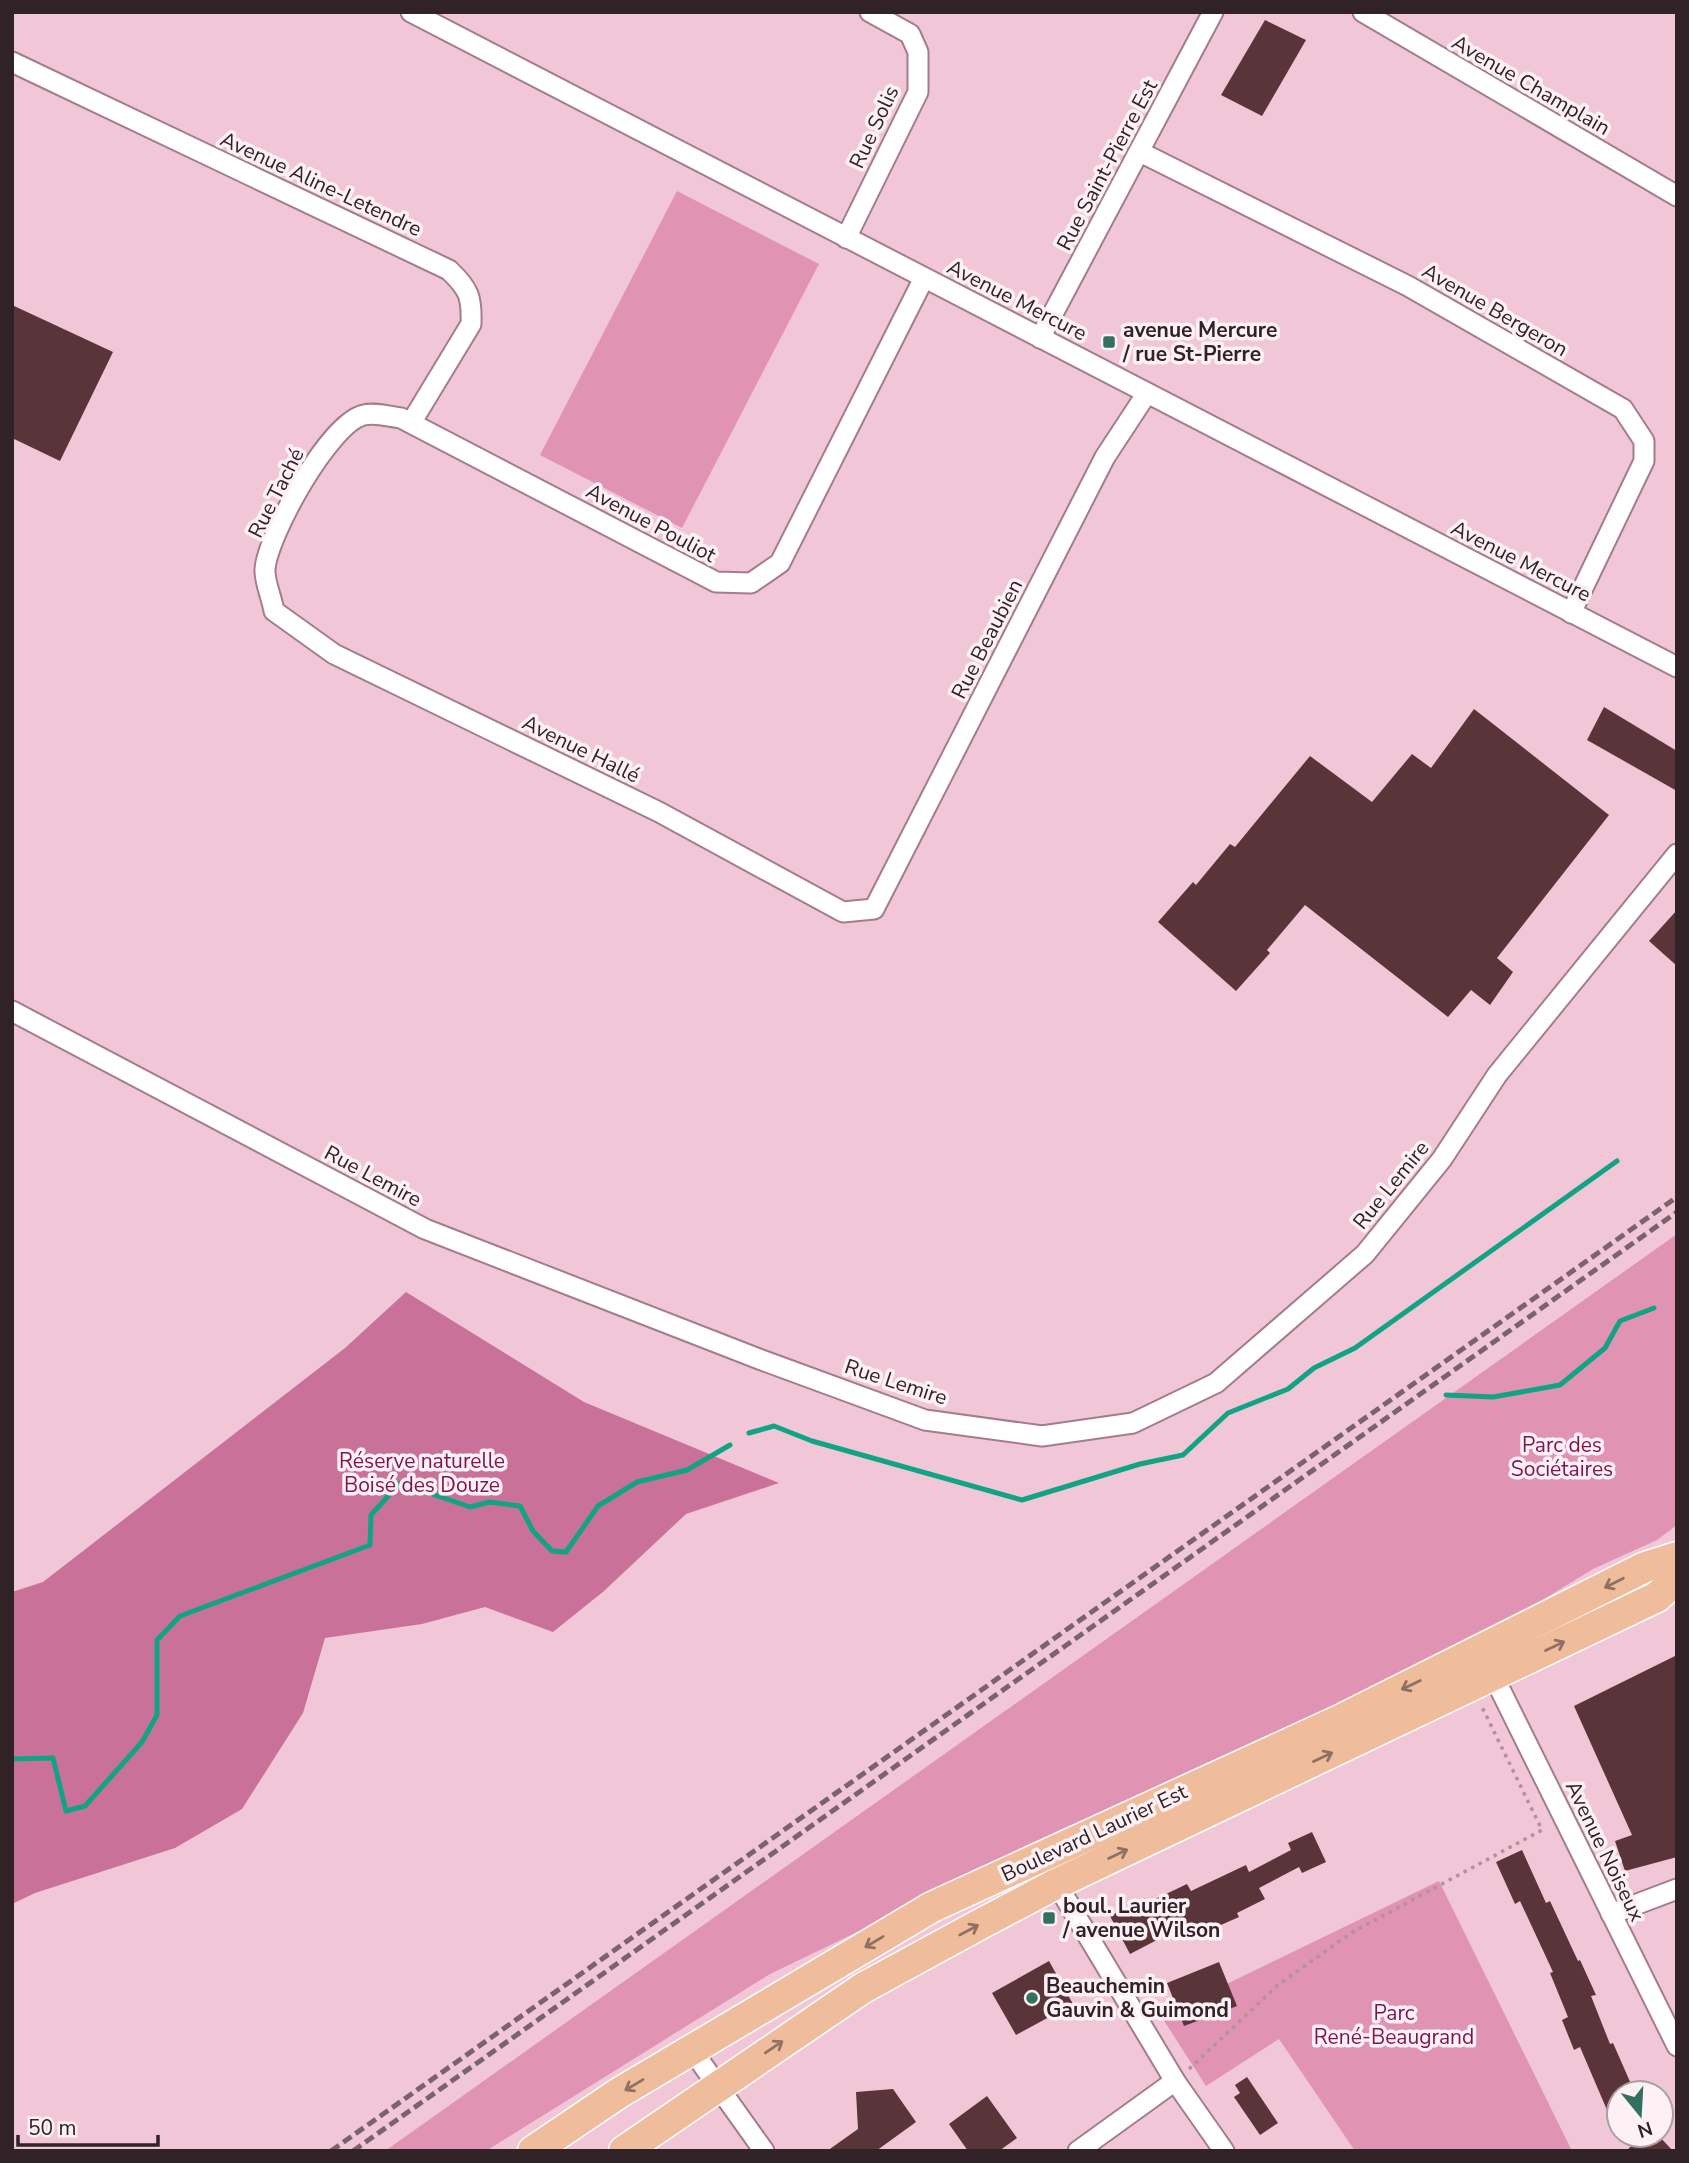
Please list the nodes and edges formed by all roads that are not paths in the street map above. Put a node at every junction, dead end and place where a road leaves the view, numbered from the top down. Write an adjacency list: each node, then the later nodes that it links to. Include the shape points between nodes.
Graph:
1 (870, 12): 8 (street, Rue Solis, via 910,34 918,52 918,92)
2 (1213, 12): 6 (street, Rue Saint-Pierre Est)
3 (1363, 12): 7 (street, Avenue Champlain)
4 (421, 14): 8 (street, Avenue Mercure)
5 (12, 62): 13 (street, Avenue Aline-Letendre, via 449,270 466,286 471,324)
6 (1140, 152): 10 (street, Rue Saint-Pierre Est); 15 (street, Avenue Bergeron, via 1408,286 1623,409 1644,441 1644,461)
7 (1677, 197)
8 (846, 237): 9 (street, Avenue Mercure)
9 (924, 278): 10 (street, Avenue Mercure); 13 (street, Avenue Pouliot, via 780,563 751,583 716,582)
10 (1040, 338): 11 (street, Avenue Mercure)
11 (1147, 393): 15 (street, Avenue Mercure); 18 (street, Rue Beaubien, via 1105,457)
12 (365, 414): 13 (street, Avenue Pouliot); 14 (street, Rue Taché, via 347,422 317,458 279,527 265,569)
13 (411, 423)
14 (274, 611): 18 (street, Avenue Hallé, via 334,654 659,812 843,912)
15 (1571, 613): 16 (street, Avenue Mercure)
16 (1677, 667)
17 (1677, 854): 19 (street, Rue Lemire, via 1497,1074 1442,1159 1365,1254 1216,1383 1133,1423 1042,1436 925,1420 425,1229)
18 (874, 909)
19 (12, 1011)
20 (1677, 1557): 22 (main road, Boulevard Laurier Est, one-way to 22, via 1645,1567)
21 (1677, 1578): 22 (main road, Boulevard Laurier Est, one-way to 21, via 1657,1597)
22 (1484, 1674): 23 (main road, Boulevard Laurier Est, one-way to 23, via 1340,1720); 24 (main road, Boulevard Laurier Est, one-way to 22); 26 (street, Avenue Noiseux)
23 (1043, 1856): 24 (street); 28 (main road, Boulevard Laurier Est, one-way to 28, via 932,1907)
24 (1056, 1884): 29 (street); 30 (main road, Boulevard Laurier Est, one-way to 24, via 863,1988)
25 (1677, 1889): 26 (street)
26 (1611, 1914): 27 (street, Avenue Noiseux)
27 (1677, 2046)
28 (692, 2050): 30 (street); 31 (main road, Boulevard Laurier Est, one-way to 31)
29 (1175, 2081): 34 (street); 35 (street)
30 (717, 2085): 32 (main road, Boulevard Laurier Est); 33 (street)
31 (533, 2151)
32 (624, 2151)
33 (764, 2151)
34 (1078, 2151)
35 (1224, 2151)

